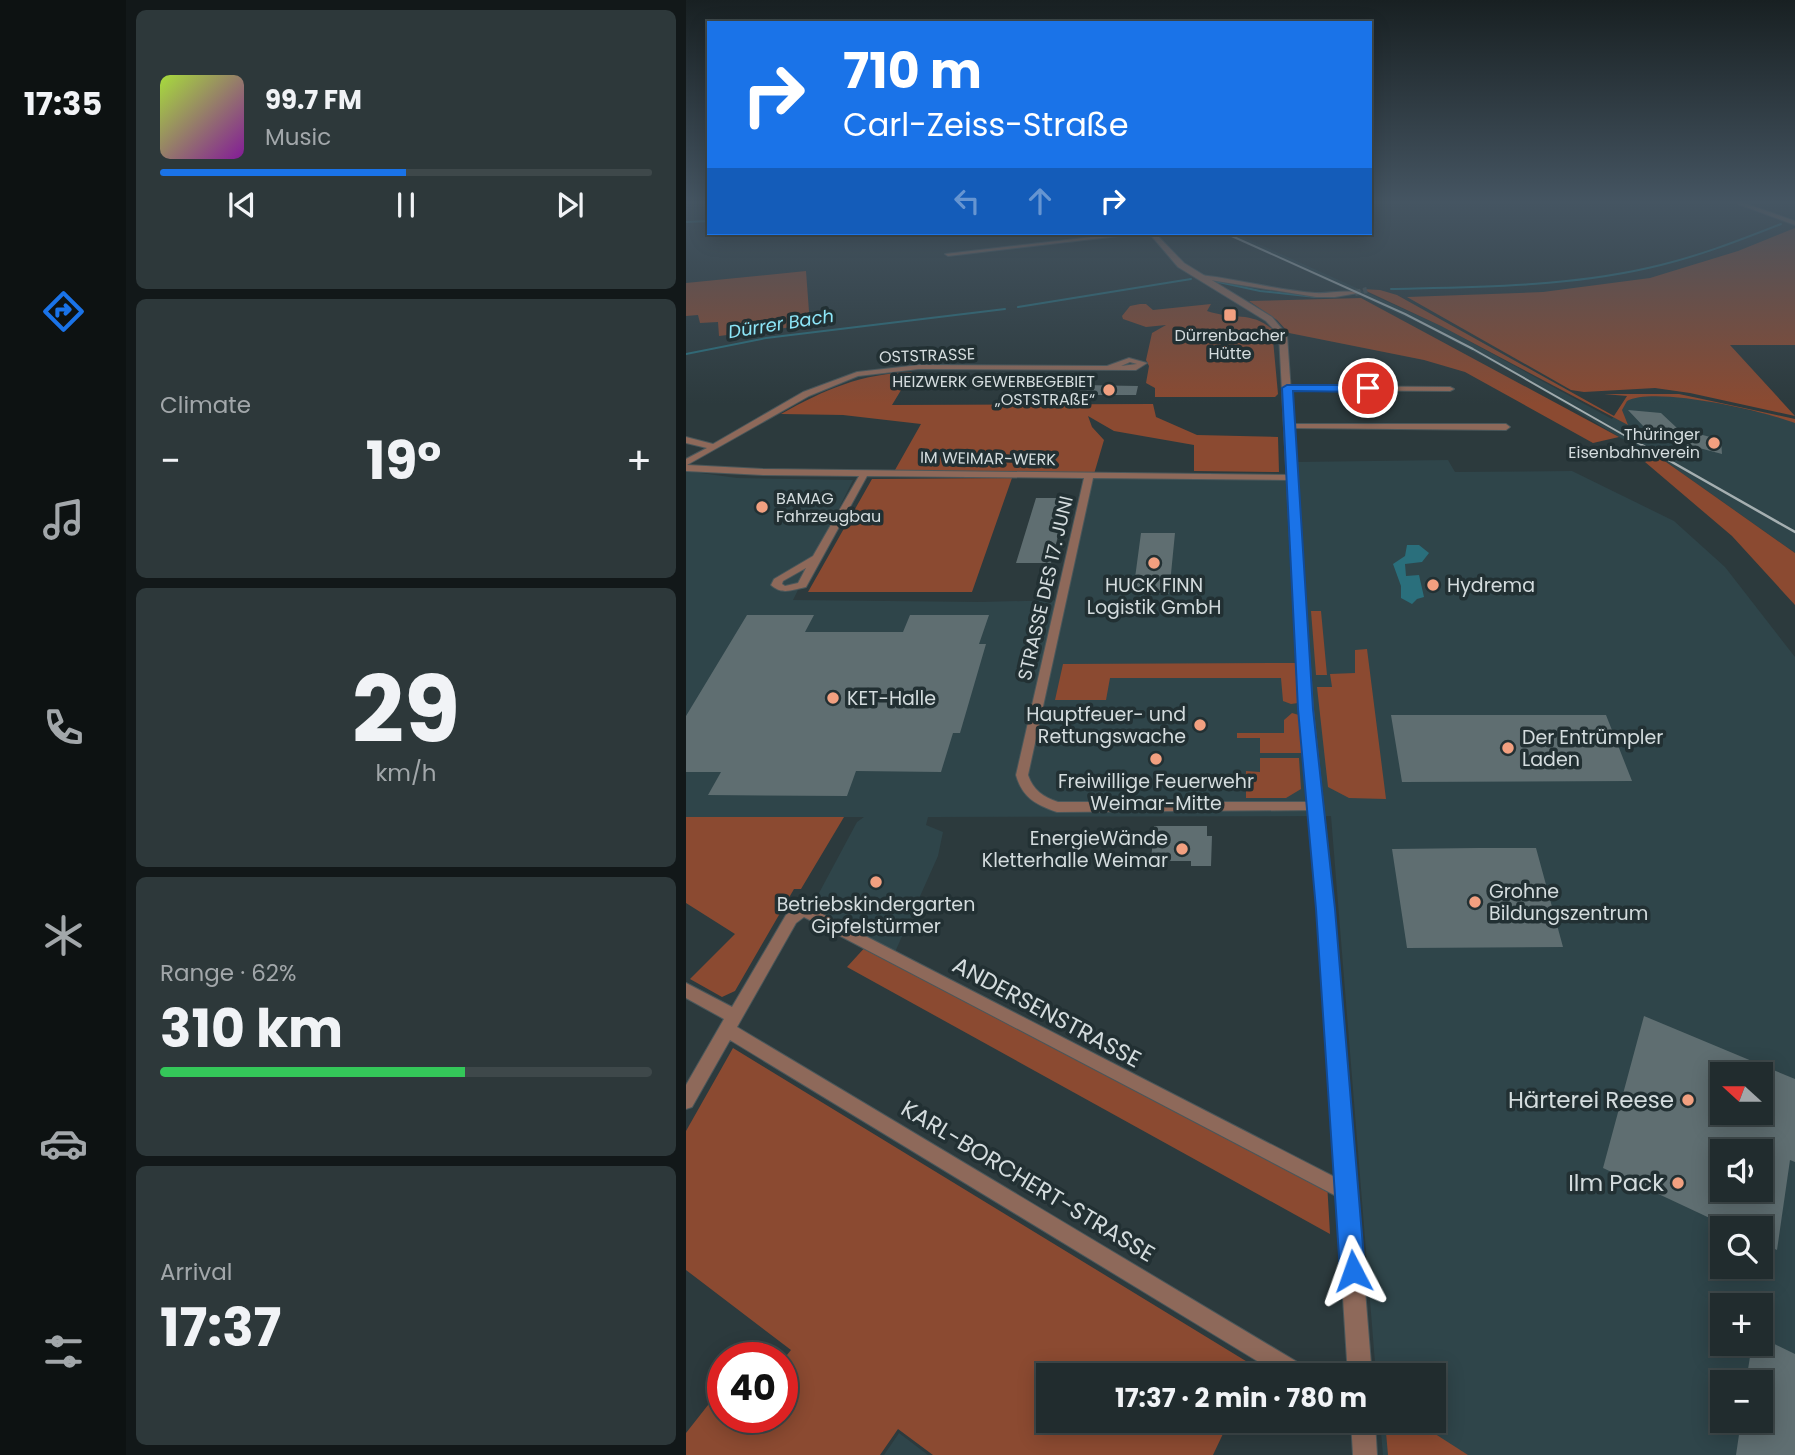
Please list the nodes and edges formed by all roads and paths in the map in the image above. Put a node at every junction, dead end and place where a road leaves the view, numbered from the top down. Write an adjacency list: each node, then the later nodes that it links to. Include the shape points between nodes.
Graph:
1 (1187, 269): 2 (street)
2 (1200, 277): 3 (street, via 1314,296); 5 (street, via 1269,319 1283,335)
3 (1355, 293)
4 (1108, 368): 10 (street, OSTSTRASSE, via 919,367 869,372 813,390)
5 (1287, 388): 6 (street); 7 (street)
6 (1450, 389)
7 (1289, 426): 8 (street); 14 (street)
8 (1506, 427)
9 (686, 440): 10 (street)
10 (710, 446): 11 (street, OSTSTRASSE)
11 (686, 465): 12 (street, IM WEIMAR-WERK, via 763,472)
12 (865, 472): 13 (street, IM WEIMAR-WERK); 15 (street)
13 (1089, 476): 14 (street, IM WEIMAR-WERK); 16 (street, STRASSE DES 17. JUNI, via 1022,775 1025,788 1044,803 1067,807)
14 (1291, 477): 16 (street)
15 (817, 558)
16 (1316, 807): 20 (street)
17 (686, 990): 18 (street, KARL-BORCHERT-STRASSE)
18 (731, 1023): 19 (street); 20 (street, ANDERSENSTRASSE, via 791,919 803,910); 21 (street, KARL-BORCHERT-STRASSE)
19 (686, 1101)
20 (1348, 1193): 22 (street)
21 (1281, 1363)
22 (1359, 1363)
23 (1364, 1433): 24 (street)
24 (1365, 1455)

